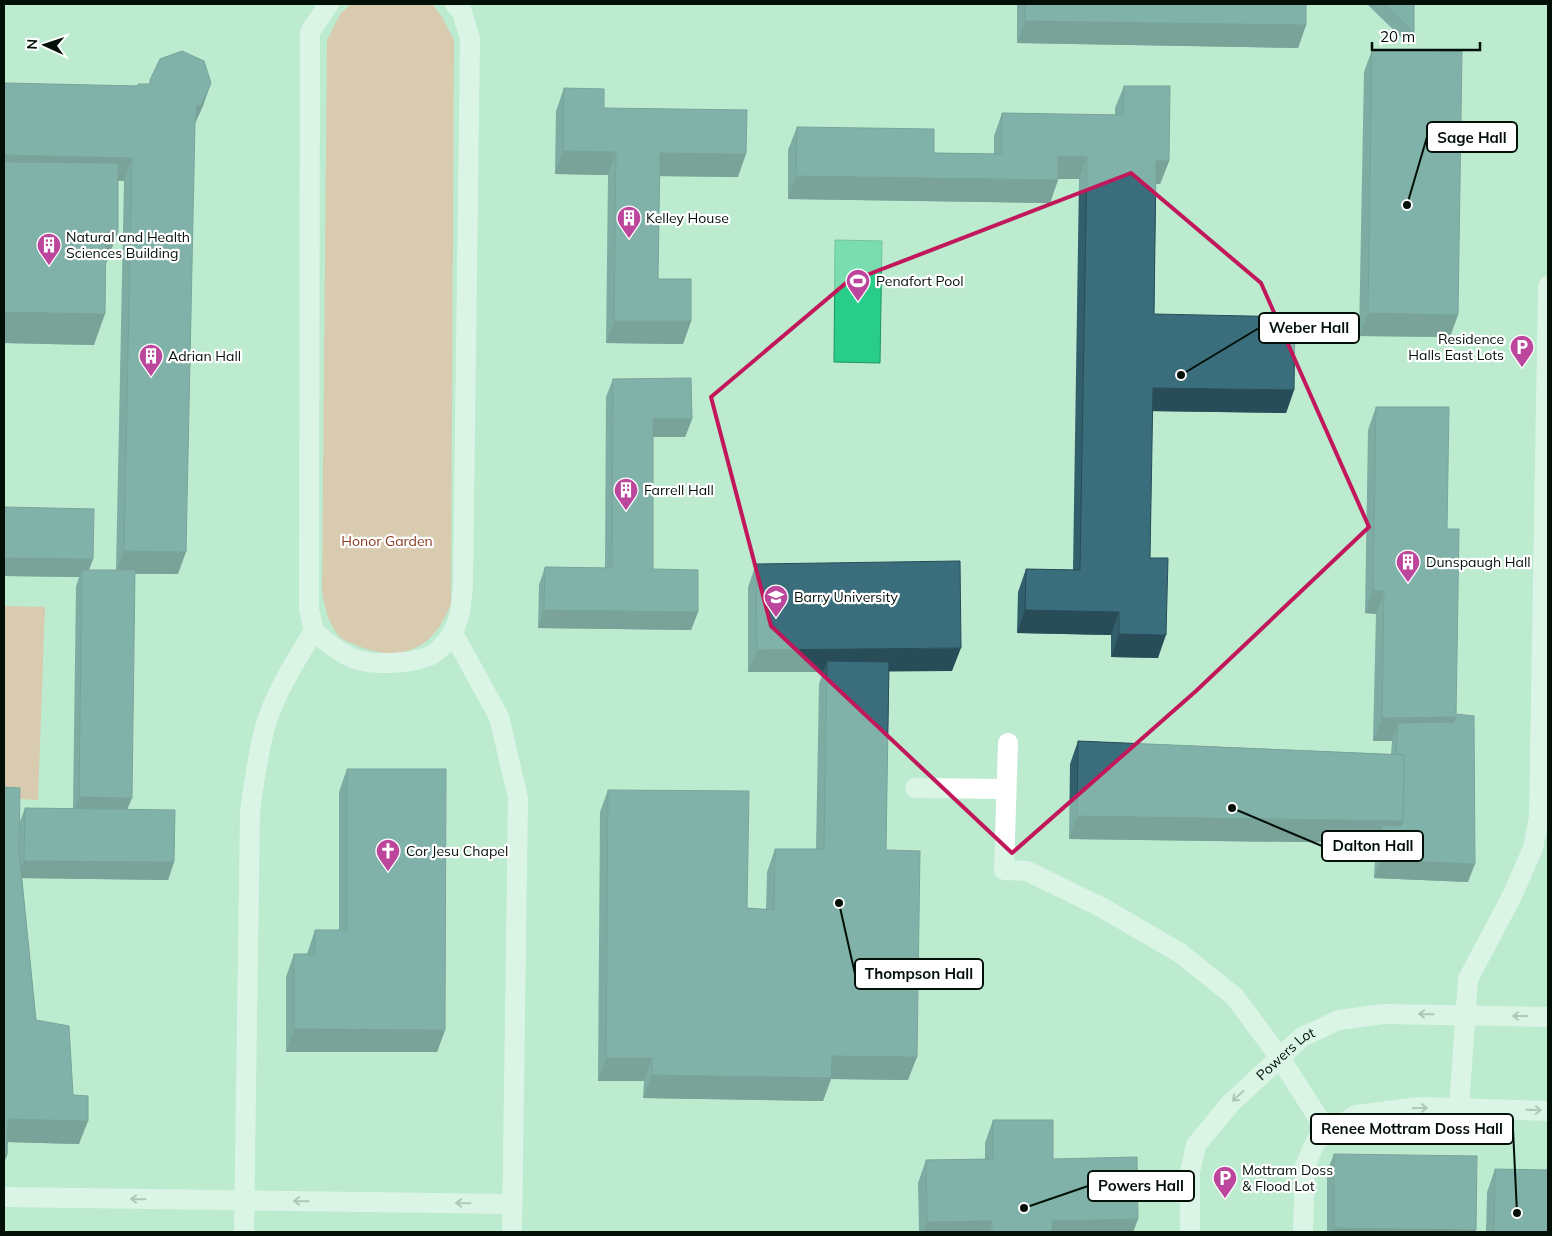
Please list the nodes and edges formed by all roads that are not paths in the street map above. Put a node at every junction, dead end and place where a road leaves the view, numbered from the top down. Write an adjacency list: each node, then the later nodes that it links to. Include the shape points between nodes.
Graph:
1 (329, 4): 4 (lane, via 310,32 308,578)
2 (455, 4): 5 (lane, via 462,12 470,47 463,584 460,611)
3 (1548, 286): 9 (lane, via 1539,817 1533,848 1512,896 1468,979)
4 (314, 631): 5 (lane, via 356,660 380,663 412,661 436,652); 16 (lane, via 289,673 266,723 250,811)
5 (453, 632): 17 (lane, via 499,717 518,798)
6 (1008, 743): 8 (lane)
7 (915, 788): 8 (lane)
8 (1006, 789): 11 (lane, via 1004,870 1027,871 1101,906 1180,953 1235,997)
9 (1466, 1015): 10 (lane, Powers Lot, one-way to 9); 11 (lane, Powers Lot, one-way to 11, via 1383,1014 1339,1020 1302,1037); 12 (lane)
10 (1548, 1017)
11 (1280, 1058): 14 (lane); 20 (lane, Powers Lot, one-way to 20, via 1230,1104 1196,1144 1190,1172)
12 (1459, 1108): 13 (lane, one-way to 13); 14 (lane, one-way to 12, via 1356,1115 1420,1107)
13 (1548, 1111)
14 (1328, 1133): 21 (lane, via 1316,1141 1305,1166)
15 (4, 1197): 16 (lane, one-way to 15)
16 (245, 1200): 17 (lane, one-way to 16); 18 (lane)
17 (512, 1204): 19 (lane)
18 (244, 1232)
19 (512, 1232)
20 (1190, 1232)
21 (1303, 1232)

